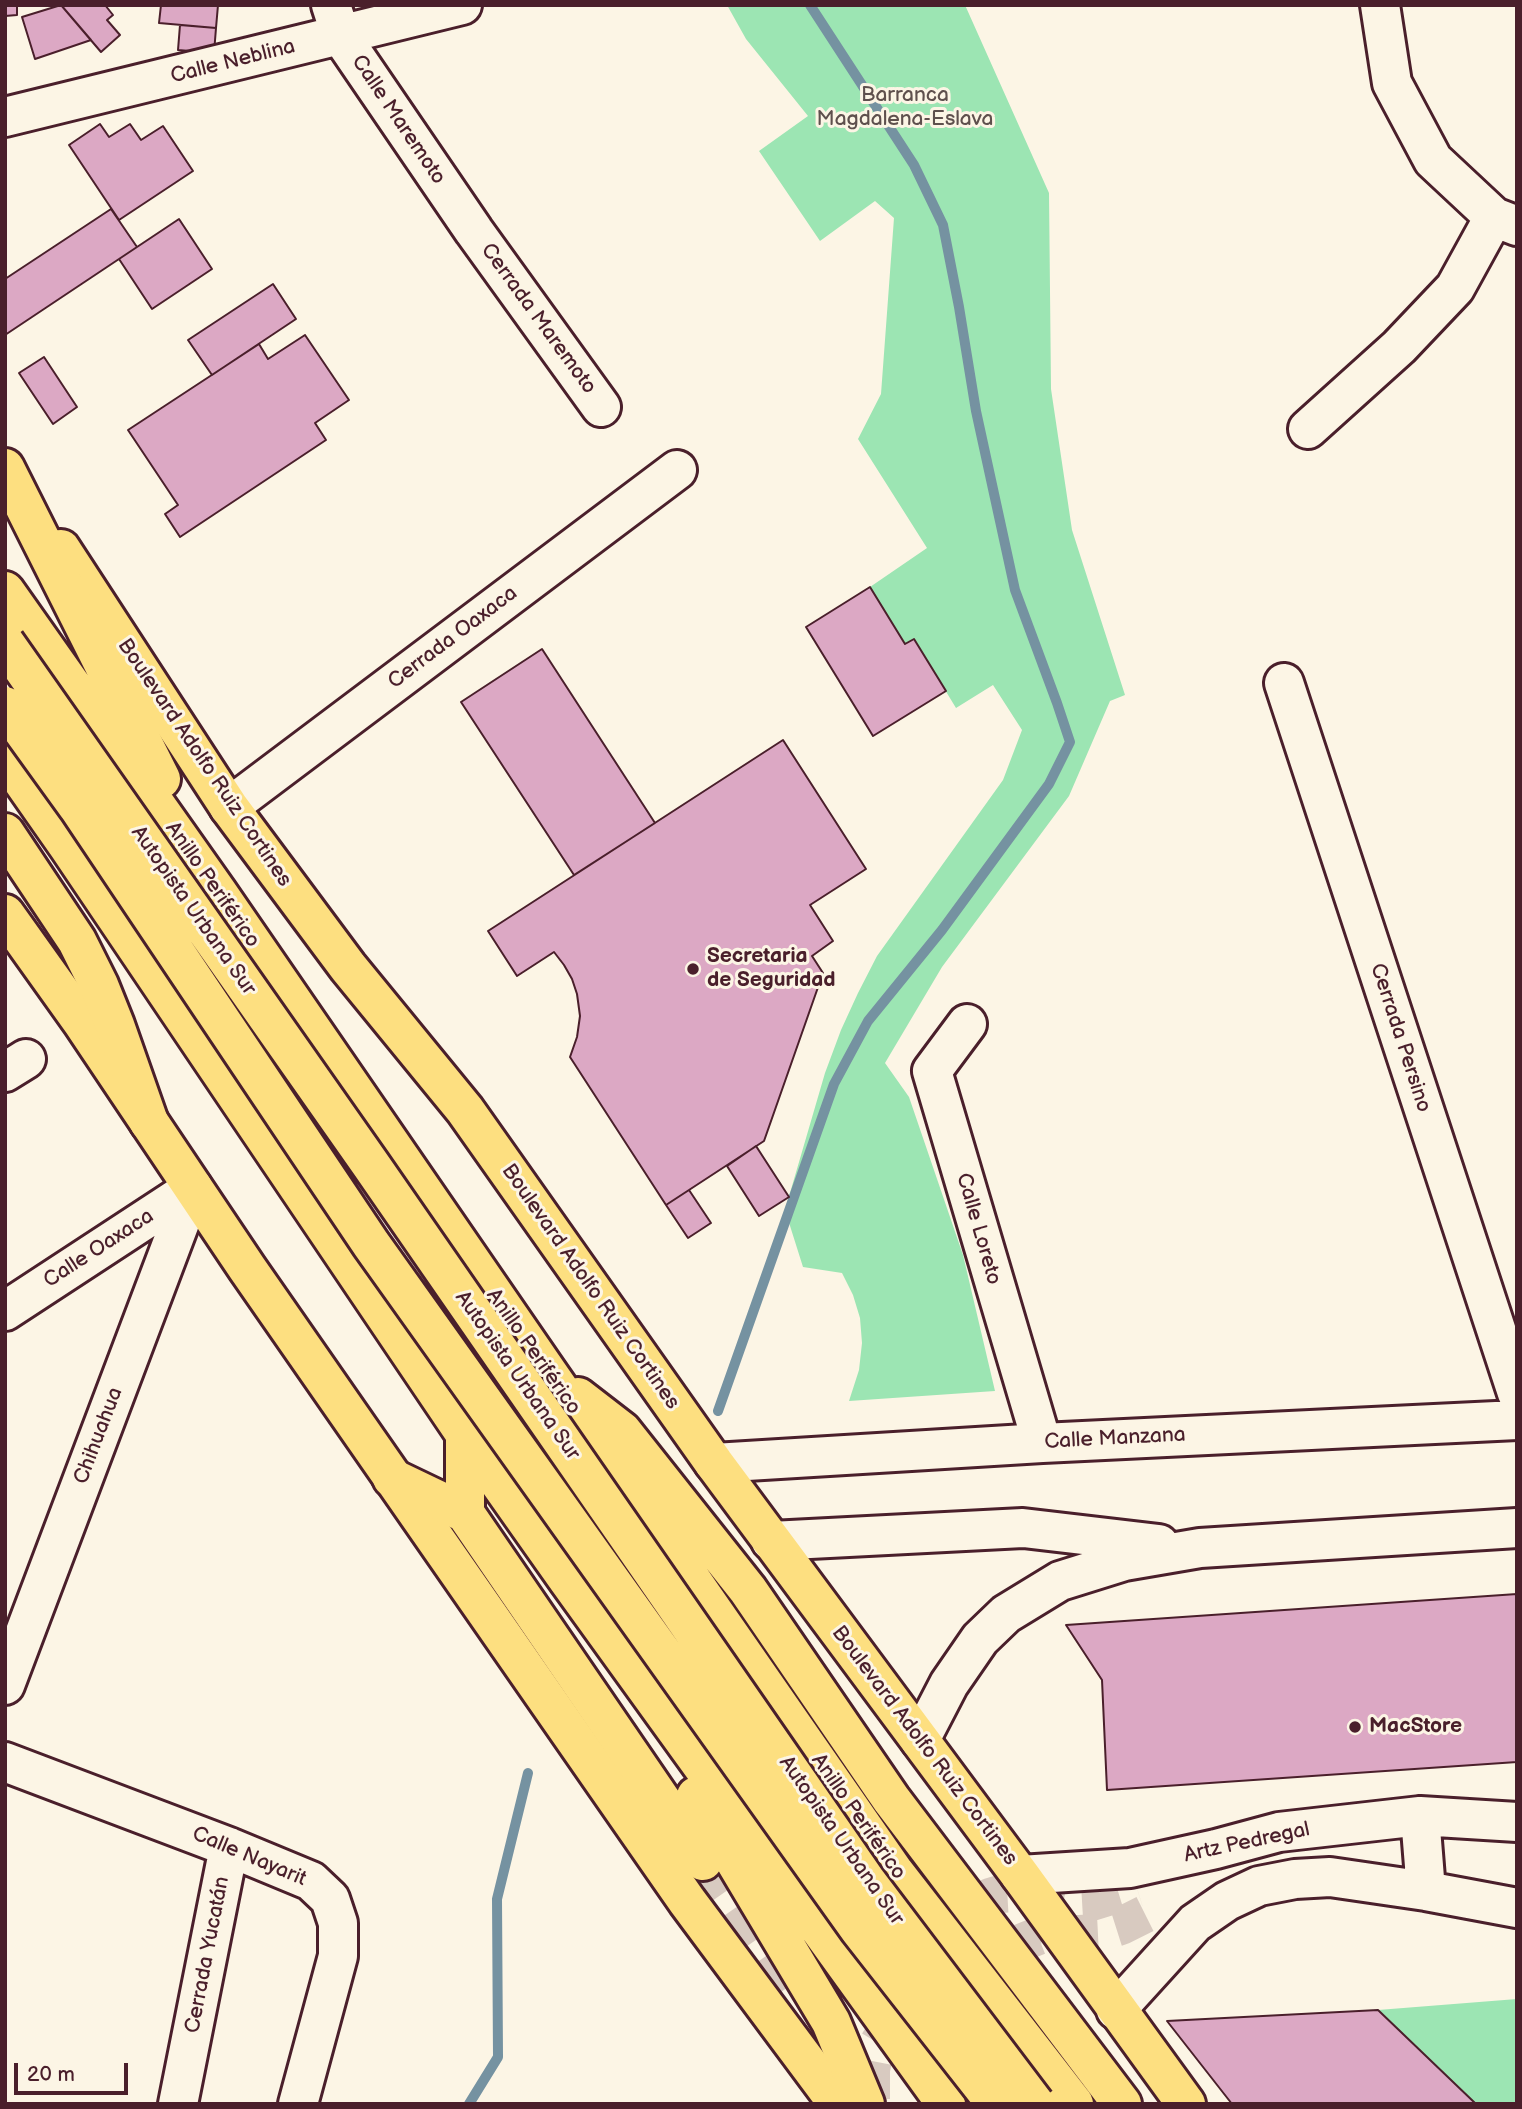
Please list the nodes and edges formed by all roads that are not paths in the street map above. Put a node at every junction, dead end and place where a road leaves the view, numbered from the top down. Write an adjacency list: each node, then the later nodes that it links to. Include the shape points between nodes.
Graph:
1 (461, 5): 3 (street, Calle Neblina)
2 (1380, 5): 5 (street, via 1392,83 1433,160)
3 (336, 20): 4 (street, Calle Neblina); 6 (street, Calle Maremoto)
4 (5, 117)
5 (1505, 222): 8 (street, via 1455,288 1399,347)
6 (474, 231): 7 (street, Cerrada Maremoto)
7 (601, 407)
8 (1308, 429)
9 (5, 466): 16 (main road, Boulevard Adolfo Ruiz Cortines); 18 (main road)
10 (677, 470): 16 (street, Cerrada Oaxaca)
11 (5, 591): 18 (main road, Anillo Periférico)
12 (5, 643): 53 (main road, Autopista Urbana Sur, bridge, via 867,1882)
13 (1283, 682): 25 (street, Cerrada Persino)
14 (5, 706): 52 (main road, Autopista Urbana Sur, bridge, via 78,807 371,1244 859,1928)
15 (5, 756): 27 (main road)
16 (229, 807): 29 (main road, Boulevard Adolfo Ruiz Cortines, via 348,967 465,1110)
17 (5, 833): 21 (main road, via 88,963)
18 (218, 893): 24 (main road, Anillo Periférico)
19 (5, 914): 21 (main road)
20 (967, 1024): 28 (street, Calle Loreto, via 932,1071)
21 (149, 1122): 22 (main road)
22 (193, 1188): 23 (street, Calle Oaxaca); 30 (main road); 36 (street, Chihuahua)
23 (5, 1311)
24 (548, 1373): 54 (main road, Anillo Periférico, via 895,1873); 55 (main road, via 622,1431 748,1590 891,1799)
25 (1517, 1393)
26 (1517, 1420): 28 (street, Calle Manzana)
27 (466, 1434): 31 (main road); 35 (main road)
28 (1042, 1443): 29 (street, Calle Manzana)
29 (714, 1463): 33 (main road, Boulevard Adolfo Ruiz Cortines)
30 (392, 1478): 31 (main road); 49 (main road, via 687,1900)
31 (465, 1513): 42 (main road)
32 (1517, 1528): 34 (street)
33 (771, 1541): 34 (street, via 1023,1528); 37 (main road, Boulevard Adolfo Ruiz Cortines)
34 (1200, 1548): 37 (street, via 1124,1561 1060,1581 1006,1614 972,1650)
35 (568, 1580): 50 (main road, via 831,2022); 51 (main road)
36 (5, 1685)
37 (920, 1740): 43 (main road, Boulevard Adolfo Ruiz Cortines)
38 (5, 1762): 41 (street, Calle Nayarit)
39 (1420, 1816): 40 (street, Artz Pedregal); 43 (street, Artz Pedregal, via 1279,1832 1130,1868); 44 (street)
40 (1517, 1822)
41 (229, 1847): 47 (street, Cerrada Yucatán); 48 (street, Calle Nayarit, via 311,1881 330,1899 338,1923 338,1956)
42 (703, 1861)
43 (1020, 1875): 46 (main road, Boulevard Adolfo Ruiz Cortines)
44 (1426, 1891): 45 (street); 46 (street, via 1330,1877 1259,1886 1195,1923)
45 (1517, 1908)
46 (1116, 2010): 56 (main road, Boulevard Adolfo Ruiz Cortines)
47 (178, 2104)
48 (298, 2104)
49 (838, 2104)
50 (865, 2104)
51 (946, 2104)
52 (996, 2104)
53 (1035, 2104)
54 (1074, 2104)
55 (1122, 2104)
56 (1186, 2104)

